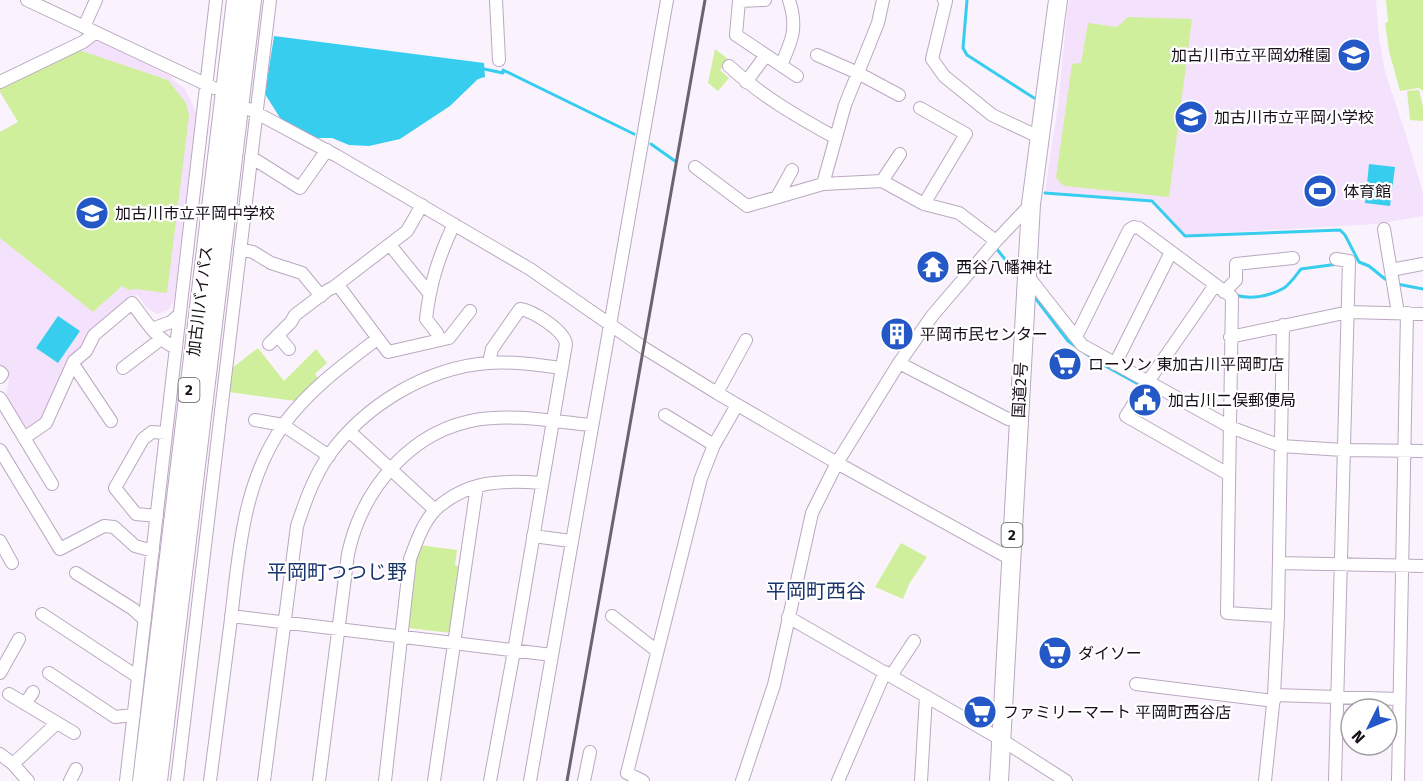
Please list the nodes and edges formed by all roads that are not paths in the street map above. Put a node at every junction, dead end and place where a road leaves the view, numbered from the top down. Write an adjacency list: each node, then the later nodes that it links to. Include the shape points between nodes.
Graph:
1 (96, 0): 14 (street)
2 (216, 0): 24 (street)
3 (236, 0): 161 (highway, 加古川バイパス / 2)
4 (252, 0): 162 (highway, 加古川バイパス / 2)
5 (270, 0): 27 (street)
6 (496, 0): 17 (street)
7 (667, 0): 64 (street)
8 (765, 0): 15 (street, via 739,1 736,35)
9 (789, 0): 18 (street, via 793,40)
10 (883, 0): 20 (street)
11 (944, 0): 28 (street, via 932,59 944,76 992,115)
12 (1058, 0): 28 (highway, 国道2号 / 2)
13 (33, 1): 14 (street)
14 (89, 30): 22 (street, via 83,42); 24 (street)
15 (766, 55): 18 (street); 23 (street)
16 (818, 55): 20 (street)
17 (499, 60)
18 (780, 65): 21 (street)
19 (729, 66): 23 (street)
20 (858, 73): 25 (street); 29 (street)
21 (797, 76)
22 (0, 82)
23 (746, 82): 29 (street)
24 (210, 85): 62 (street)
25 (899, 95)
26 (920, 108): 38 (street, via 930,121 966,134)
27 (253, 111): 30 (street); 32 (street)
28 (1039, 137): 39 (highway, 国道2号 / 2)
29 (836, 138): 36 (street)
30 (327, 150): 32 (street, via 300,188); 40 (street)
31 (900, 154): 35 (street)
32 (251, 157): 45 (street)
33 (695, 167): 37 (street, via 747,206)
34 (792, 170): 37 (street)
35 (882, 181): 36 (street); 38 (street)
36 (823, 183): 37 (street)
37 (777, 197)
38 (924, 204): 43 (street, via 959,213)
39 (1031, 204): 43 (street); 53 (highway, 国道2号 / 2)
40 (422, 205): 41 (street); 44 (street, via 407,231)
41 (454, 224): 56 (street, via 441,251); 64 (street, via 530,269)
42 (1384, 229): 51 (street)
43 (994, 244): 75 (street, via 932,316)
44 (390, 245): 54 (street); 56 (street)
45 (240, 249): 57 (street, via 302,273); 163 (street)
46 (1171, 252): 55 (street); 66 (street, via 1139,228 1129,230); 77 (street)
47 (1293, 258): 49 (street)
48 (1336, 259): 59 (street, via 1348,261)
49 (1256, 262): 52 (street); 55 (street, via 1236,264 1236,280)
50 (1423, 264): 51 (street)
51 (1391, 270): 60 (street)
52 (1258, 275)
53 (1025, 281): 66 (street); 87 (highway, 国道2号 / 2)
54 (338, 285): 57 (street); 69 (street)
55 (1220, 288): 67 (street, via 1232,297); 82 (street)
56 (429, 293): 70 (street, via 426,319)
57 (321, 296): 73 (street, via 295,315 273,340)
58 (470, 311): 70 (street, via 449,338)
59 (1349, 312): 60 (street); 63 (street); 100 (street)
60 (1403, 313): 61 (street); 101 (street)
61 (1423, 314)
62 (179, 315): 65 (street); 72 (street)
63 (1283, 325): 67 (street); 98 (street)
64 (611, 326): 83 (street); 92 (street)
65 (152, 329): 68 (street); 76 (street, via 132,303 94,335)
66 (1076, 337): 77 (street, via 1082,345)
67 (1230, 337): 93 (street)
68 (161, 339): 72 (street); 78 (street)
69 (377, 339): 70 (street, via 388,352); 91 (street, via 325,378)
70 (439, 340)
71 (746, 340): 83 (street)
72 (176, 348): 95 (street)
73 (289, 349)
74 (489, 363): 79 (street); 79 (street, via 492,349 520,309 561,332 566,344); 94 (street, via 457,369 409,387 368,412)
75 (899, 363): 87 (street, via 1008,419); 104 (street)
76 (73, 364): 89 (street); 96 (street, via 46,423)
77 (1114, 364): 82 (street)
78 (123, 368)
79 (562, 368): 90 (street)
80 (0, 372): 81 (street)
81 (0, 377)
82 (1147, 382): 93 (street); 106 (street, via 1126,416)
83 (717, 393): 85 (street)
84 (0, 398): 96 (street)
85 (737, 405): 97 (street); 104 (street)
86 (665, 415): 97 (street)
87 (1018, 419): 116 (highway, 国道2号 / 2)
88 (255, 420): 91 (street)
89 (111, 421)
90 (553, 421): 92 (street); 105 (street, via 482,419 459,424 412,449); 107 (street)
91 (283, 425): 103 (street); 124 (street, via 260,467 250,496 242,526)
92 (591, 425): 113 (street)
93 (1230, 427): 98 (street); 106 (street)
94 (349, 431): 103 (street); 105 (street)
95 (166, 433): 111 (street); 111 (street, via 152,432 143,439 115,488 136,514)
96 (24, 438): 108 (street)
97 (714, 446): 136 (street, via 701,478)
98 (1281, 446): 100 (street); 118 (street)
99 (0, 450): 115 (street, via 37,523 60,549 104,526 114,527 135,546)
100 (1343, 450): 101 (street); 119 (street)
101 (1404, 451): 102 (street); 120 (street)
102 (1423, 451)
103 (329, 456): 129 (street, via 297,526)
104 (837, 463): 116 (street); 127 (street, via 812,513)
105 (390, 469): 110 (street); 130 (street, via 373,489 352,534)
106 (1228, 474): 126 (street, via 1227,613)
107 (542, 483): 109 (street, via 499,481); 112 (street)
108 (52, 484)
109 (477, 486): 110 (street); 134 (street)
110 (435, 510): 131 (street, via 410,559)
111 (157, 516): 115 (street)
112 (533, 536): 113 (street); 135 (street)
113 (571, 541): 137 (street)
114 (1, 544): 117 (street)
115 (153, 551): 128 (street)
116 (1011, 559): 154 (highway, 国道2号 / 2)
117 (12, 563)
118 (1279, 563): 119 (street); 126 (street)
119 (1341, 565): 120 (street); 146 (street)
120 (1401, 565): 121 (street); 149 (street)
121 (1423, 566)
122 (76, 573): 128 (street)
123 (48, 614): 141 (street, via 87,637)
124 (231, 616): 129 (street); 164 (street)
125 (612, 616): 136 (street)
126 (1278, 616): 148 (street)
127 (788, 617): 140 (street); 173 (street, via 774,685)
128 (145, 620): 141 (street)
129 (283, 623): 130 (street); 165 (street)
130 (338, 629): 131 (street); 166 (street)
131 (402, 637): 134 (street); 167 (street)
132 (19, 639): 138 (street)
133 (914, 642): 140 (street)
134 (454, 643): 135 (street); 168 (street)
135 (514, 651): 137 (street); 169 (street)
136 (657, 651): 172 (street, via 627,773)
137 (552, 655): 170 (street)
138 (0, 673)
139 (49, 673): 151 (street, via 68,692 116,717)
140 (888, 674): 145 (street); 174 (street)
141 (138, 677): 151 (street)
142 (1136, 684): 148 (street)
143 (33, 692): 150 (street)
144 (9, 694): 150 (street)
145 (926, 696): 154 (street); 175 (street)
146 (1337, 696): 147 (street); 148 (street); 179 (street)
147 (1358, 697)
148 (1274, 698): 178 (street)
149 (1399, 699)
150 (25, 704): 152 (street)
151 (134, 715): 160 (street)
152 (57, 723): 153 (street); 158 (street)
153 (74, 733)
154 (1002, 740): 176 (highway, 国道2号 / 2); 177 (street)
155 (590, 752): 171 (street)
156 (0, 754): 158 (street)
157 (1398, 757): 180 (street)
158 (13, 764): 159 (street)
159 (28, 781)
160 (126, 781)
161 (142, 781)
162 (158, 781)
163 (177, 781)
164 (210, 781)
165 (264, 781)
166 (319, 781)
167 (385, 781)
168 (434, 781)
169 (490, 781)
170 (530, 781)
171 (584, 781)
172 (642, 781)
173 (742, 781)
174 (838, 781)
175 (921, 781)
176 (999, 781)
177 (1066, 781)
178 (1265, 781)
179 (1335, 781)
180 (1398, 781)

